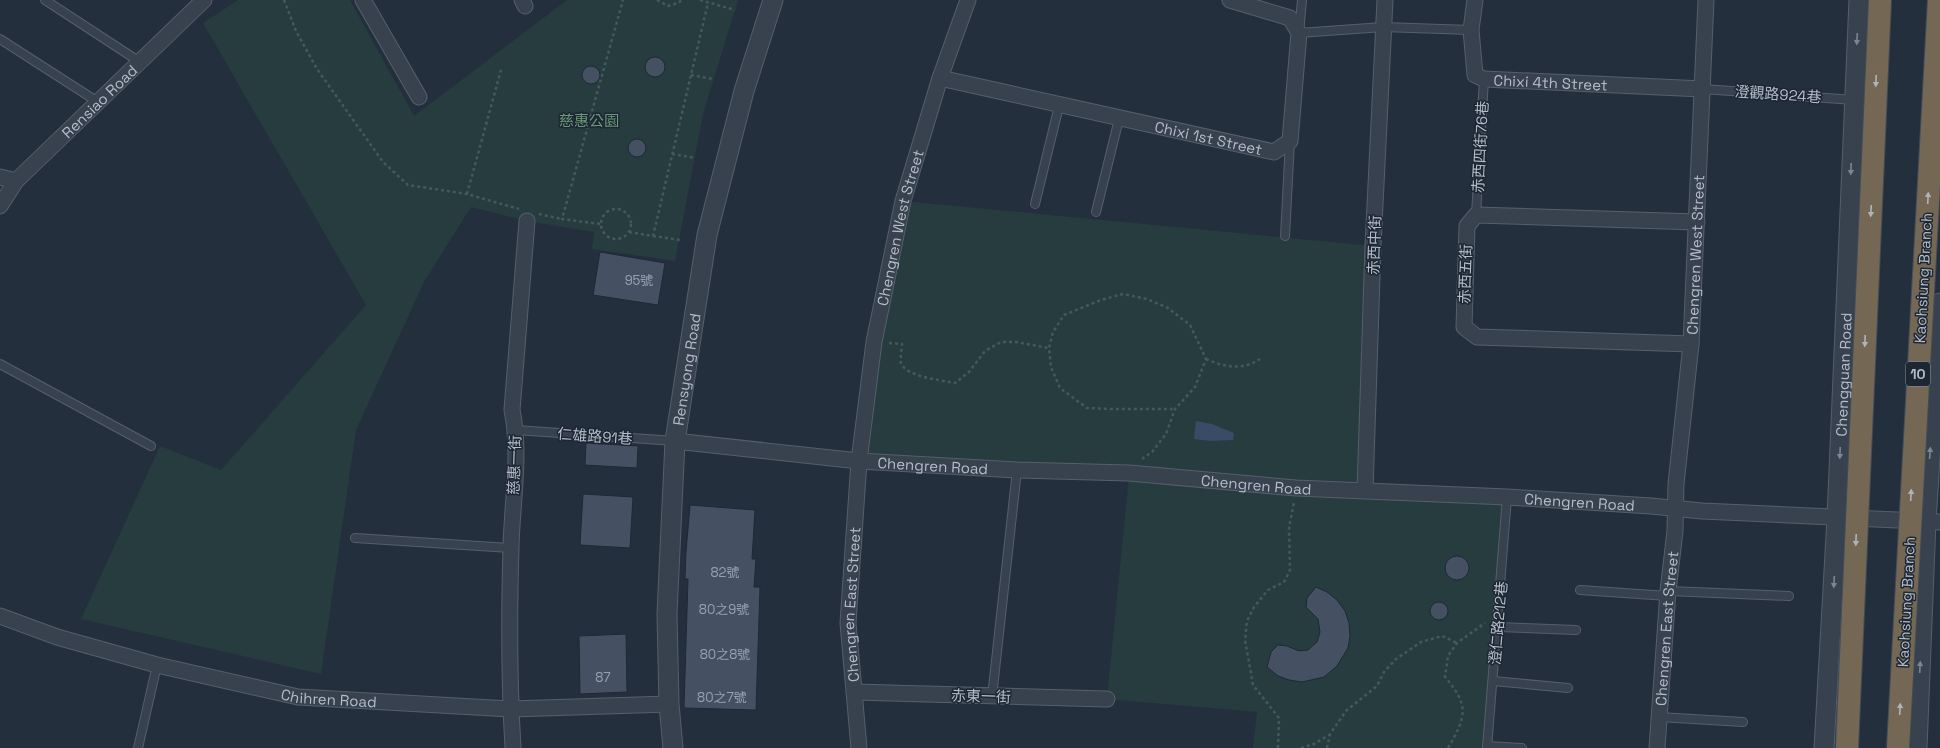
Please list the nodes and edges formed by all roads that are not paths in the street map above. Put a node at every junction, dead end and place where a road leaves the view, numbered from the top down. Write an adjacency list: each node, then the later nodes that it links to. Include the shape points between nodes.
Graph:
1 (45, 0): 18 (lane)
2 (204, 0): 18 (street, Rensiao Road)
3 (363, 0): 22 (street)
4 (773, 0): 41 (street, Rensyong Road, via 744,91 707,235)
5 (968, 0): 19 (street, Chengren West Street)
6 (1230, 0): 16 (street, via 1290,18)
7 (1302, 0): 16 (lane)
8 (1385, 0): 14 (street, 赤西中街)
9 (1475, 0): 15 (street, Chixi 4th Street)
10 (1706, 0): 21 (street, Chengren West Street)
11 (1859, 0): 23 (street, Chengguan Road, one-way to 23)
12 (1880, 0): 76 (highway, one-way to 76, bridge)
13 (1939, 0): 77 (highway, Kaohsiung Branch / 10, one-way to 13, bridge)
14 (1383, 27): 15 (lane); 16 (lane); 45 (street, 赤西中街)
15 (1471, 30): 20 (street, Chixi 4th Street, via 1475,75)
16 (1299, 33): 27 (street)
17 (0, 39): 24 (lane)
18 (140, 62): 24 (street, Rensiao Road)
19 (940, 78): 25 (street, Chixi 1st Street); 43 (street, Chengren West Street, via 903,201 874,342)
20 (1484, 79): 21 (street, Chixi 4th Street); 34 (lane, 赤西四街76巷)
21 (1703, 89): 23 (lane, 澄觀路924巷); 35 (street, Chengren West Street)
22 (419, 97)
23 (1854, 100): 48 (street, Chengguan Road, one-way to 48)
24 (98, 102): 29 (street, Rensiao Road)
25 (1059, 106): 26 (street, Chixi 1st Street); 30 (lane)
26 (1119, 119): 27 (street, Chixi 1st Street, via 1274,152); 32 (lane)
27 (1290, 141): 36 (lane)
28 (0, 177): 29 (street)
29 (16, 181): 31 (street, Rensiao Road)
30 (1035, 204)
31 (0, 206)
32 (1096, 212)
33 (529, 215): 40 (street, 慈惠一街, via 512,410)
34 (1476, 215): 35 (street); 38 (street, 赤西五街, via 1467,226 1464,326 1477,337)
35 (1697, 222): 38 (street, Chengren West Street)
36 (1285, 236)
37 (1940, 303): 49 (street, one-way to 37)
38 (1691, 344): 47 (street, Chengren West Street)
39 (0, 364): 42 (lane)
40 (516, 430): 41 (lane, 仁雄路91巷); 51 (street, 慈惠一街)
41 (675, 441): 43 (street, Chengren Road); 64 (street, Rensyong Road, via 667,614)
42 (151, 446)
43 (859, 461): 44 (street, Chengren Road); 61 (street, Chengren East Street, via 848,623)
44 (1018, 470): 45 (street, Chengren Road, via 1129,473 1296,488); 62 (lane)
45 (1365, 490): 46 (street, Chengren Road)
46 (1508, 497): 47 (street, Chengren Road); 56 (lane, 澄仁路212巷)
47 (1675, 508): 48 (street, Chengren Road); 53 (street, Chengren East Street)
48 (1838, 518): 49 (street, Chengren Road); 75 (street, Chengguan Road, one-way to 75)
49 (1933, 522): 78 (street, one-way to 49)
50 (355, 538): 51 (lane)
51 (511, 548): 65 (street, 慈惠一街)
52 (1580, 590): 53 (lane)
53 (1668, 594): 54 (lane); 66 (street, Chengren East Street)
54 (1789, 596)
55 (0, 616): 58 (street, Chihren Road, via 57,637)
56 (1498, 627): 57 (lane); 59 (lane, 澄仁路212巷)
57 (1576, 630)
58 (157, 665): 65 (street, Chihren Road, via 298,697); 69 (lane)
59 (1493, 681): 60 (lane); 68 (lane, 澄仁路212巷)
60 (1568, 688)
61 (854, 692): 62 (street, 赤東一街); 72 (street, Chengren East Street)
62 (992, 697): 63 (street, 赤東一街)
63 (1107, 699)
64 (669, 704): 65 (street, Chihren Road); 71 (street, Rensyong Road)
65 (511, 709): 70 (street, 慈惠一街)
66 (1659, 717): 67 (lane); 74 (street, Chengren East Street)
67 (1743, 722)
68 (1487, 747): 73 (lane)
69 (138, 748)
70 (513, 748)
71 (673, 748)
72 (859, 748)
73 (1522, 748)
74 (1657, 748)
75 (1824, 748)
76 (1847, 748)
77 (1898, 748)
78 (1917, 748)

